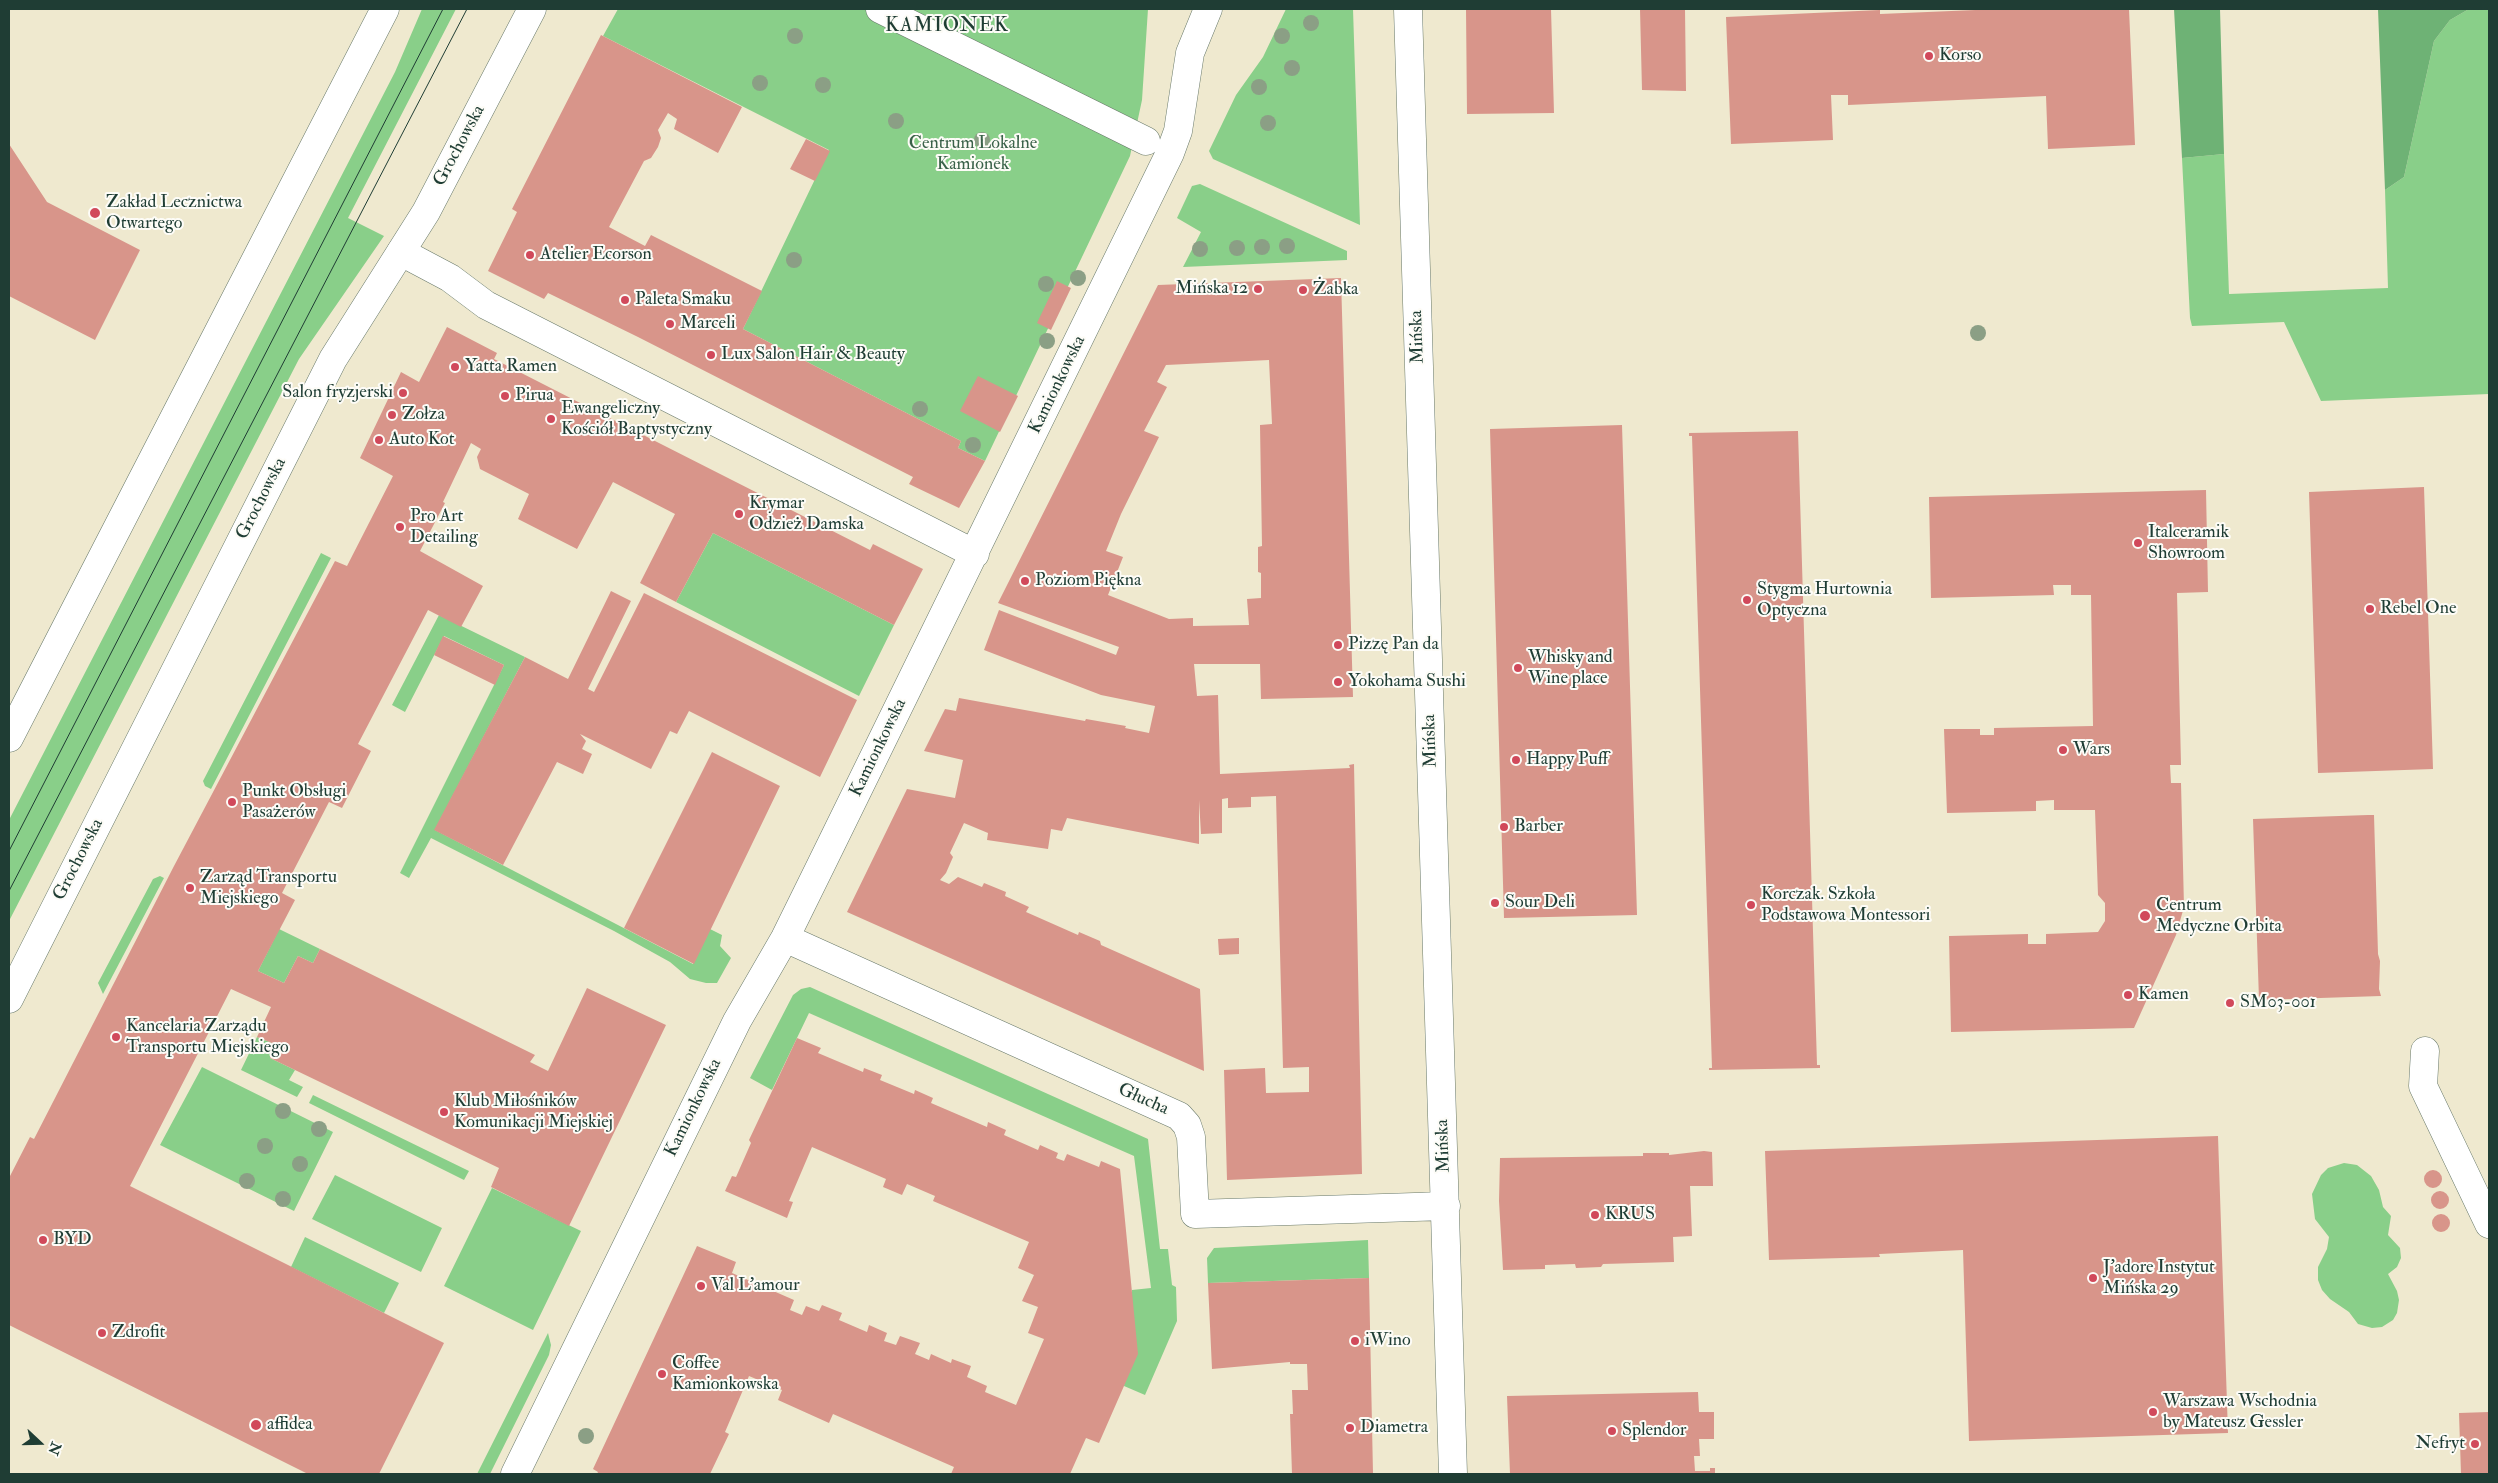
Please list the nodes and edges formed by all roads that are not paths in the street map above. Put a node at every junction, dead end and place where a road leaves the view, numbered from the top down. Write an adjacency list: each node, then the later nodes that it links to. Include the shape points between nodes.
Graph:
1 (385, 9): 9 (street)
2 (532, 9): 7 (street, Grochowska, via 426,212)
3 (880, 9): 6 (street)
4 (1208, 9): 8 (street, Kamionkowska, via 1190,54 1176,139)
5 (1408, 9): 13 (street, Mińska)
6 (1146, 141)
7 (401, 252): 8 (street, via 450,278 486,305); 11 (street, Grochowska, via 333,360)
8 (975, 554): 10 (street, Kamionkowska)
9 (9, 738)
10 (785, 938): 13 (street, Głucha, via 1178,1116 1187,1124 1191,1137 1195,1214); 15 (street, Kamionkowska, via 737,1022)
11 (9, 999)
12 (2425, 1051): 14 (street, via 2423,1086)
13 (1446, 1206): 16 (street, Mińska)
14 (2489, 1224)
15 (515, 1474)
16 (1453, 1474)

